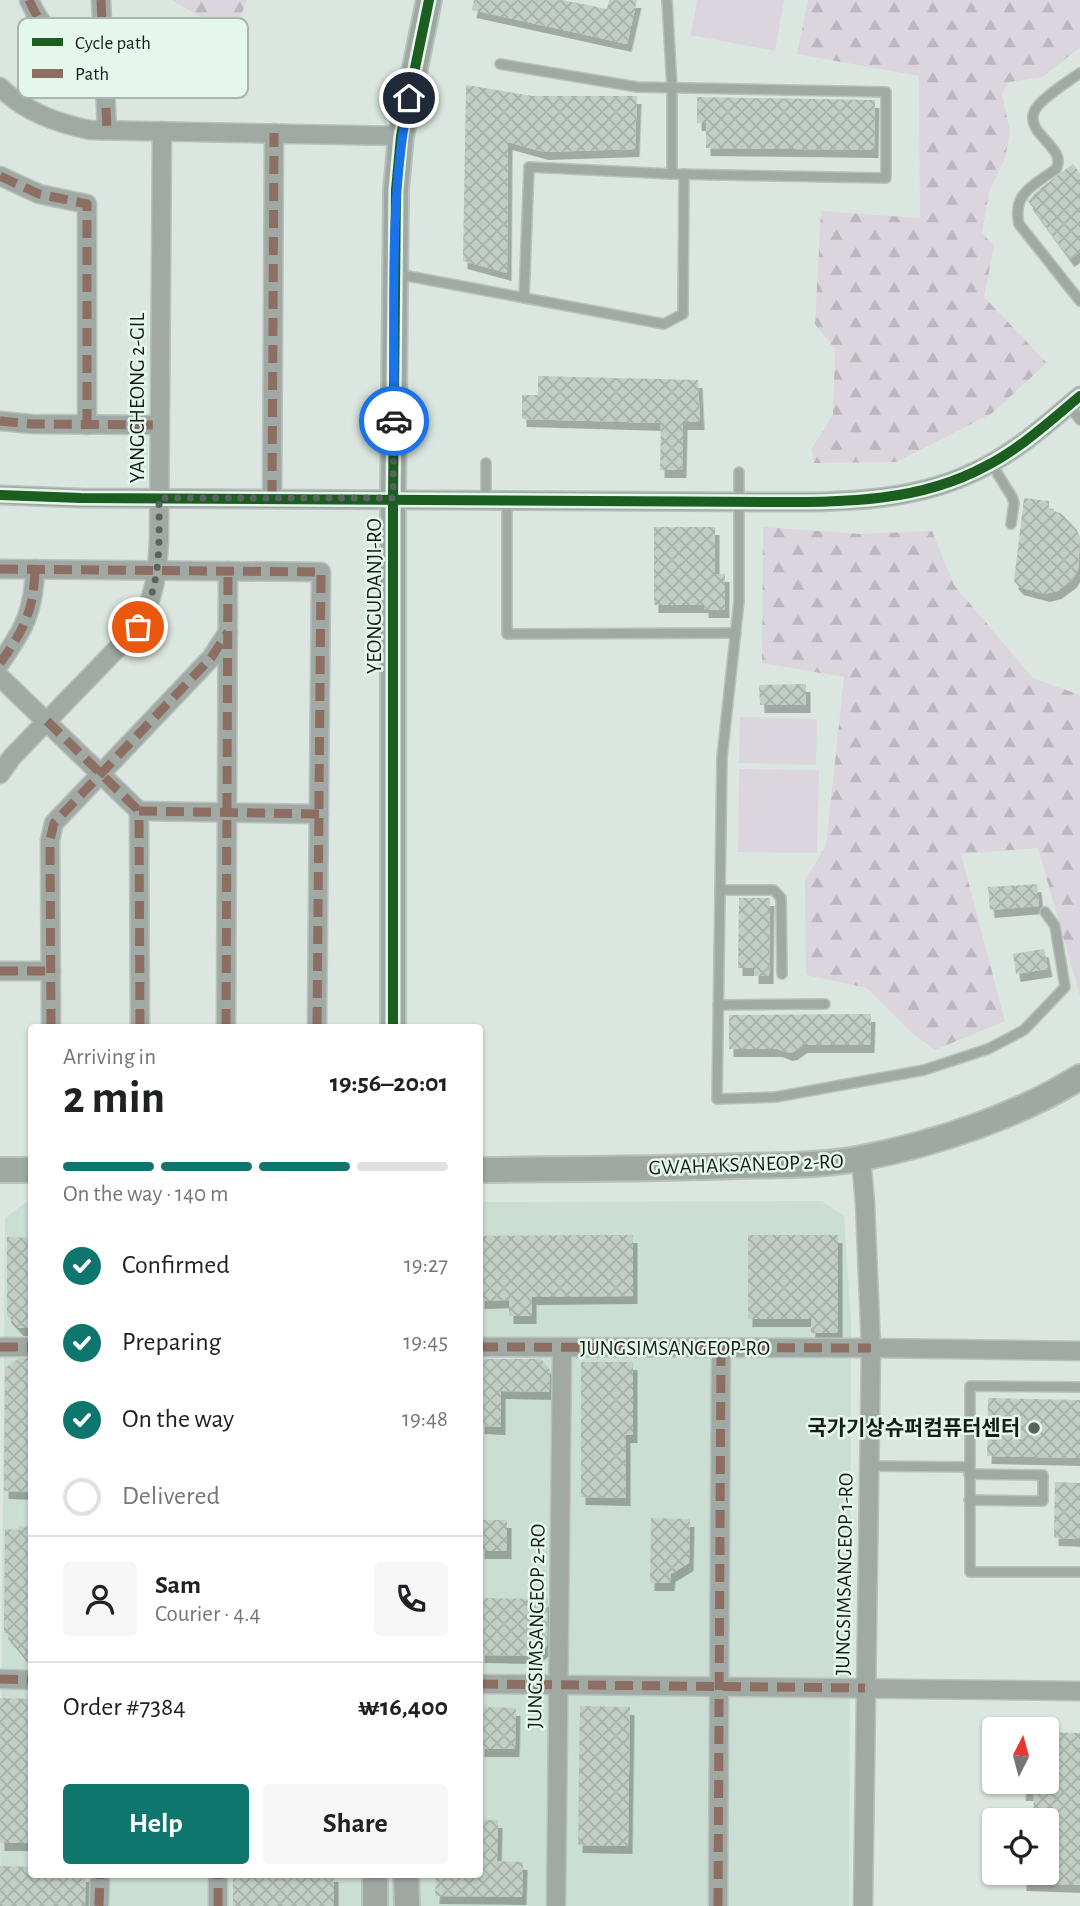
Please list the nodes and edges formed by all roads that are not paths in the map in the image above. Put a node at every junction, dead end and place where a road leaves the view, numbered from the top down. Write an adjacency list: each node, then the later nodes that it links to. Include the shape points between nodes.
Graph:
1 (29, 0): 5 (street)
2 (101, 0): 6 (street)
3 (429, 0): 15 (street, YEONGUDANJI-RO)
4 (667, 0): 10 (lane)
5 (38, 18)
6 (102, 18)
7 (500, 64): 10 (lane, via 637,87)
8 (1080, 73): 21 (lane, via 1033,112 1033,122 1059,158 1059,165 1025,192 1018,201 1017,214 1019,225)
9 (0, 87): 12 (street, via 58,124)
10 (672, 88): 16 (lane); 17 (lane, via 886,92 886,178)
11 (106, 98): 12 (street)
12 (107, 130): 13 (street)
13 (162, 131): 14 (street); 26 (street, YANGCHEONG 2-GIL)
14 (274, 133): 15 (street); 32 (street)
15 (401, 136): 19 (street, YEONGUDANJI-RO)
16 (672, 174): 17 (lane); 20 (lane, via 529,167)
17 (684, 174): 20 (lane, via 682,314 664,324)
18 (0, 176): 25 (street, via 39,194 87,204)
19 (395, 273): 20 (lane); 33 (street, YEONGUDANJI-RO)
20 (524, 298)
21 (1080, 301)
22 (1074, 401): 23 (lane); 28 (street, via 1025,442)
23 (1080, 420)
24 (0, 421): 25 (street)
25 (87, 425): 26 (street)
26 (159, 425): 31 (street, YANGCHEONG 2-GIL)
27 (486, 463): 34 (lane)
28 (991, 463): 36 (street, via 954,480 884,499); 37 (lane, via 1014,503)
29 (740, 472): 36 (lane)
30 (0, 495): 31 (street)
31 (159, 498): 32 (street); 40 (street, YANGCHEONG 2-GIL)
32 (272, 498): 33 (street)
33 (393, 498): 34 (street); 63 (street, YEONGUDANJI-RO)
34 (486, 499): 35 (street)
35 (507, 499): 36 (street); 43 (lane, via 507,634)
36 (738, 502): 43 (lane)
37 (1011, 524)
38 (0, 569): 39 (street)
39 (35, 569): 40 (street); 44 (street, via 26,624)
40 (157, 570): 41 (street); 46 (street, YANGCHEONG 2-GIL, via 150,605 138,627)
41 (228, 571): 42 (street); 51 (street, via 321,572)
42 (228, 632): 47 (street, via 211,658); 50 (street)
43 (736, 633): 52 (lane, via 722,738)
44 (0, 663)
45 (0, 677): 46 (street)
46 (47, 721): 47 (street); 48 (street, YANGCHEONG 2-GIL)
47 (100, 773): 49 (street); 55 (street, via 54,823 50,840)
48 (0, 774)
49 (139, 811): 50 (street); 60 (street)
50 (227, 813): 51 (street); 61 (street)
51 (319, 814): 62 (street)
52 (720, 890): 56 (lane, via 774,890 781,898); 58 (lane)
53 (1045, 912): 58 (lane, via 1055,926 1065,987 1024,1030 988,1049 924,1070 776,1097 717,1099)
54 (0, 971): 55 (street)
55 (51, 971): 59 (street)
56 (782, 974)
57 (825, 1004): 58 (lane)
58 (718, 1005)
59 (51, 1024)
60 (139, 1024)
61 (226, 1024)
62 (317, 1024)
63 (393, 1024)
64 (1080, 1077): 65 (street, GWAHAKSANEOP 2-RO, via 977,1125)
65 (861, 1158): 68 (street, GWAHAKSANEOP 2-RO, via 723,1167); 74 (street, JUNGSIMSANGEOP 1-RO)
66 (0, 1170): 67 (street)
67 (28, 1170)
68 (483, 1170)
69 (0, 1347): 70 (street)
70 (28, 1347)
71 (483, 1347): 72 (street, JUNGSIMSANGEOP-RO)
72 (562, 1347): 73 (street, JUNGSIMSANGEOP-RO); 84 (street, JUNGSIMSANGEOP 2-RO)
73 (721, 1348): 74 (street, JUNGSIMSANGEOP-RO); 85 (street)
74 (871, 1348): 75 (street, JUNGSIMSANGEOP-RO); 77 (street, JUNGSIMSANGEOP 1-RO)
75 (1080, 1351)
76 (1080, 1387): 78 (lane, via 970,1386)
77 (869, 1466): 78 (lane); 86 (street, JUNGSIMSANGEOP 1-RO)
78 (969, 1471): 79 (lane); 79 (lane, via 1043,1475 1043,1501)
79 (969, 1500): 80 (lane, via 970,1572)
80 (1080, 1572)
81 (0, 1679): 82 (street)
82 (28, 1680)
83 (483, 1684): 84 (street)
84 (558, 1685): 85 (street); 96 (street, JUNGSIMSANGEOP 2-RO)
85 (719, 1686): 86 (street); 97 (street)
86 (865, 1688): 87 (street); 98 (street, JUNGSIMSANGEOP 1-RO)
87 (1080, 1691)
88 (100, 1878): 92 (street)
89 (218, 1878): 93 (street)
90 (375, 1878): 94 (street)
91 (407, 1878): 95 (street)
92 (99, 1906)
93 (218, 1906)
94 (375, 1906)
95 (407, 1906)
96 (556, 1906)
97 (718, 1906)
98 (863, 1906)

